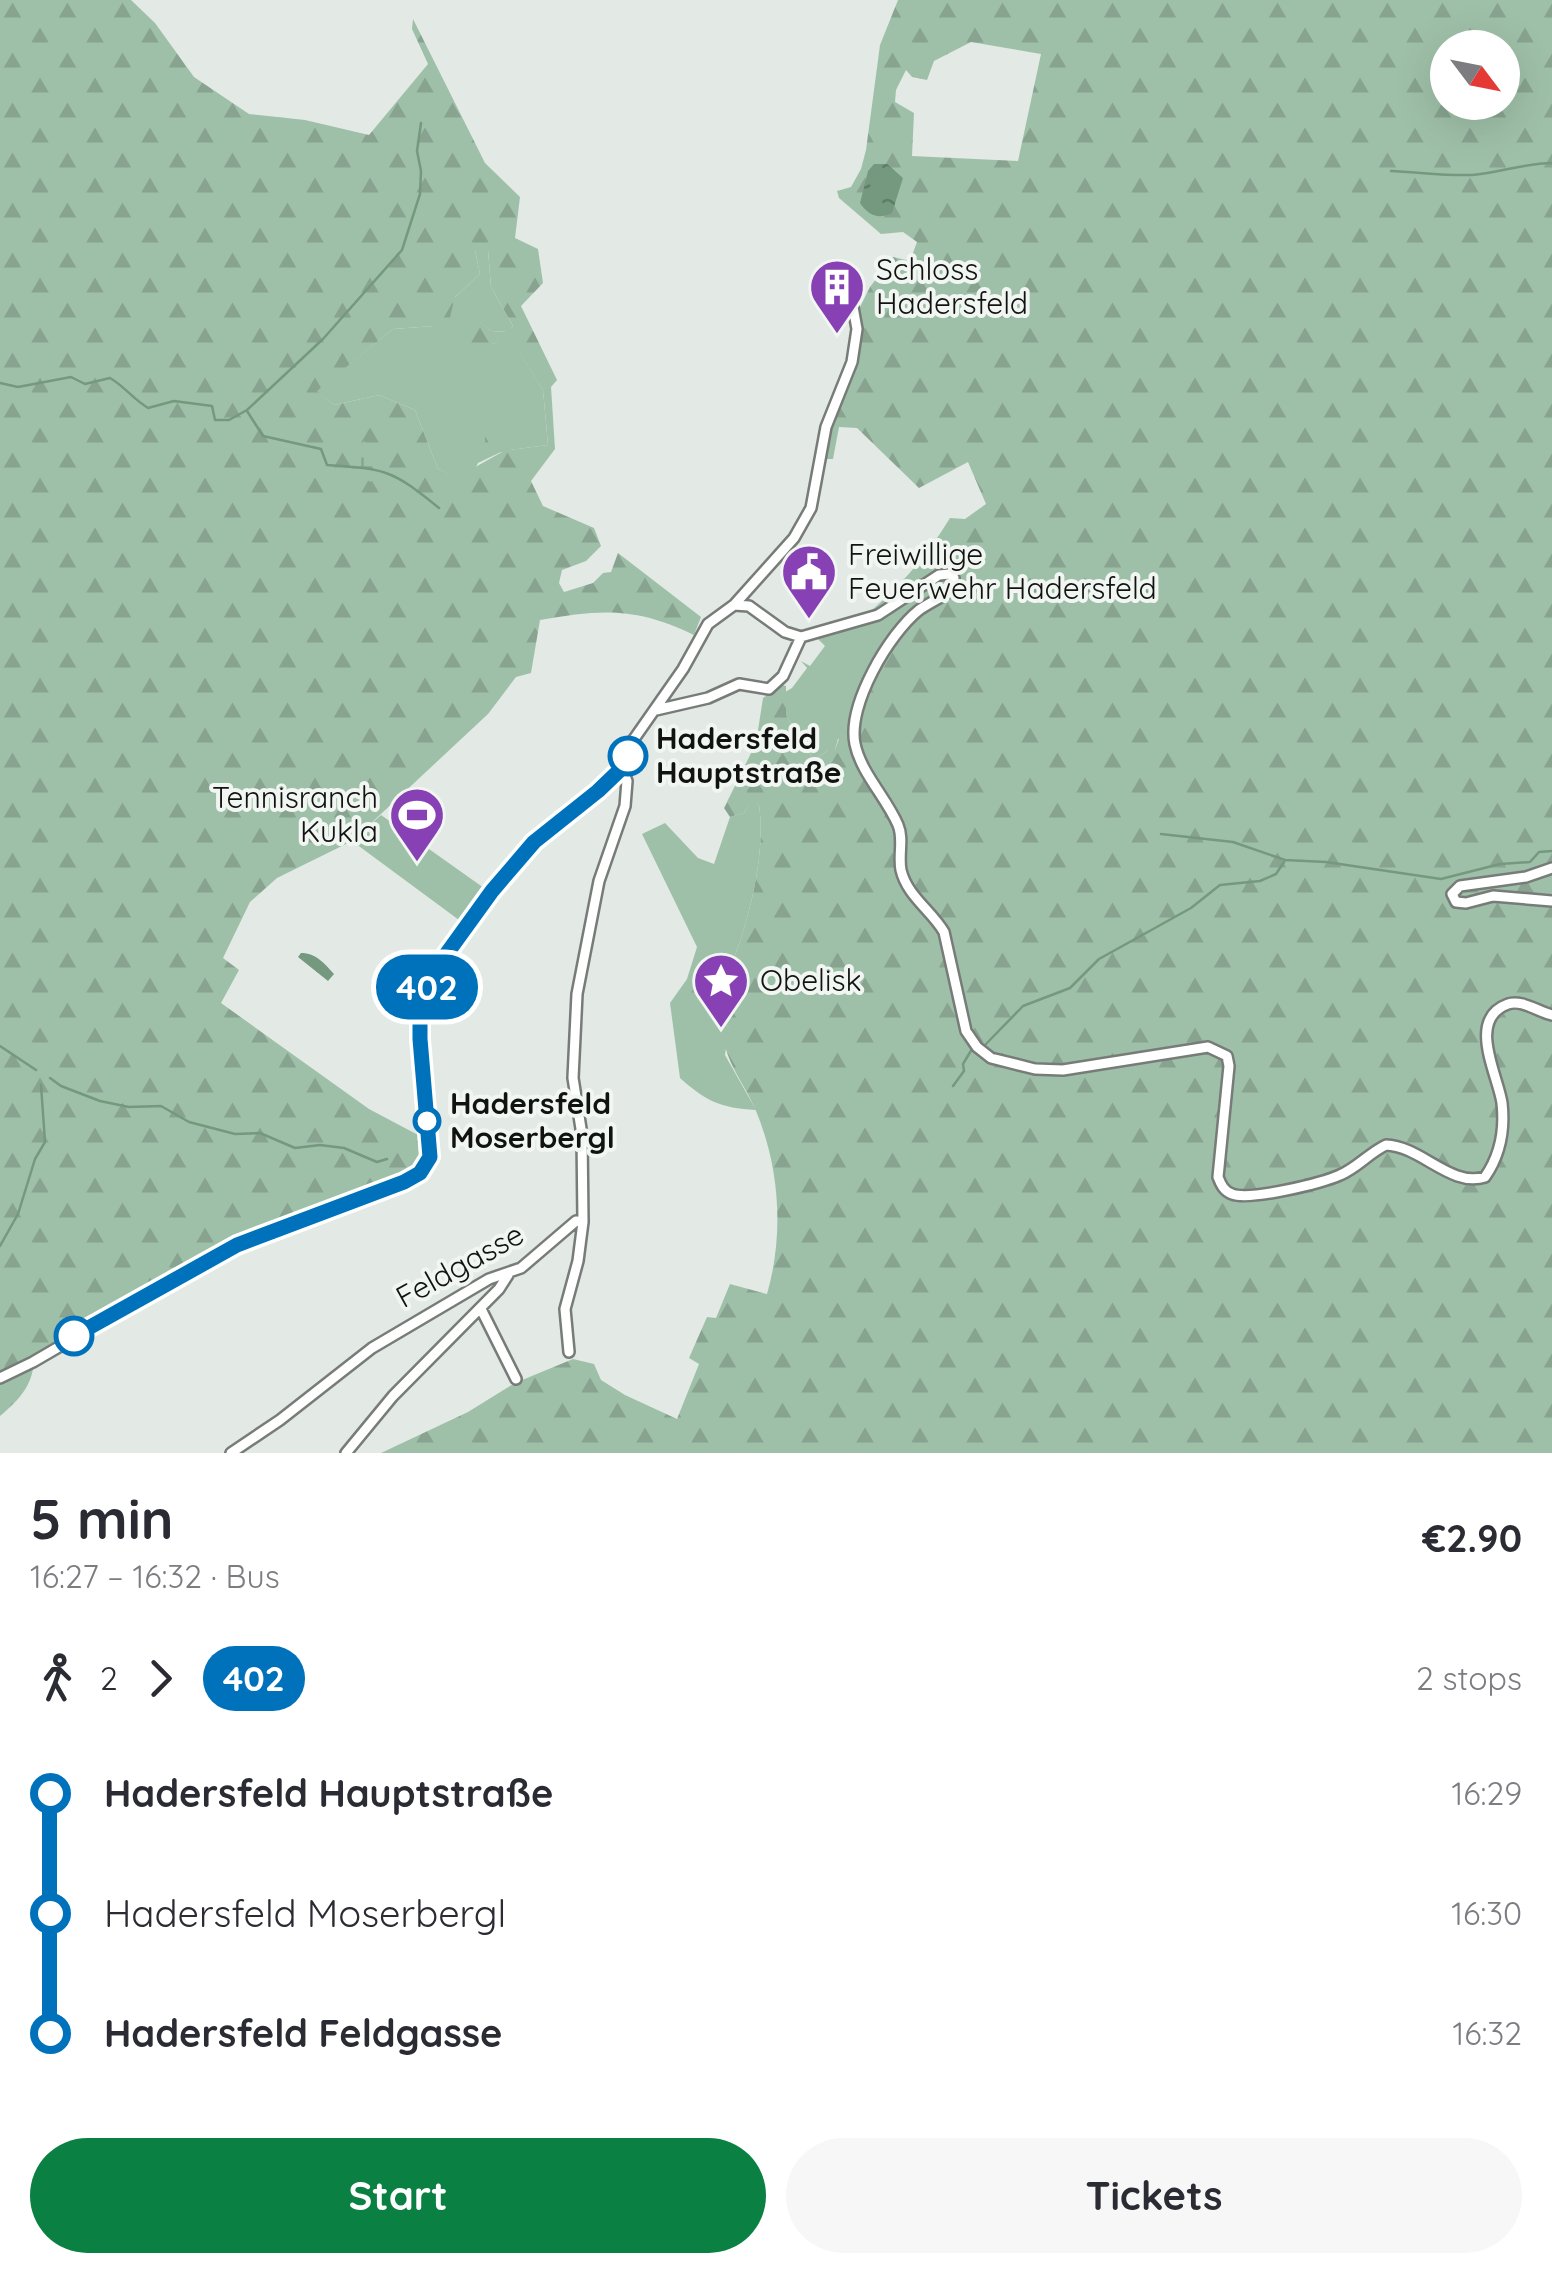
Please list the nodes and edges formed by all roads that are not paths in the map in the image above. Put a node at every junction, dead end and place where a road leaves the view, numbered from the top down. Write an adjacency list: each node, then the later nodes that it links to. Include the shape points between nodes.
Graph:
1 (852, 308): 2 (street, via 858,329 852,362 829,416 812,508)
2 (734, 605): 3 (street, via 749,606); 4 (street, via 708,624)
3 (801, 636): 4 (street, via 788,669 770,689 739,684); 8 (street, via 878,615 940,575 954,578 952,590 921,609 896,637 866,684 853,728 855,747 898,824 905,880 944,932 966,1031 991,1058 1035,1069 1208,1047 1220,1051 1229,1066 1218,1177 1233,1195 1330,1178 1386,1145 1410,1149 1462,1178 1486,1177 1503,1130 1486,1033 1507,1004)
4 (656, 710): 5 (street)
5 (622, 768): 9 (street, via 625,806 594,902 573,1044); 13 (street, via 534,842 432,974 420,1019 430,1157 420,1173 225,1251)
6 (1552, 868): 7 (street, via 1460,886 1452,894 1466,903 1493,896)
7 (1552, 901)
8 (1552, 1015)
9 (583, 1222): 10 (street, Feldgasse); 12 (street, via 565,1310)
10 (508, 1275): 11 (street); 15 (street, Feldgasse, via 398,1330)
11 (480, 1309): 14 (street); 16 (street, via 392,1396)
12 (569, 1352)
13 (0, 1378)
14 (516, 1379)
15 (231, 1453)
16 (346, 1453)

